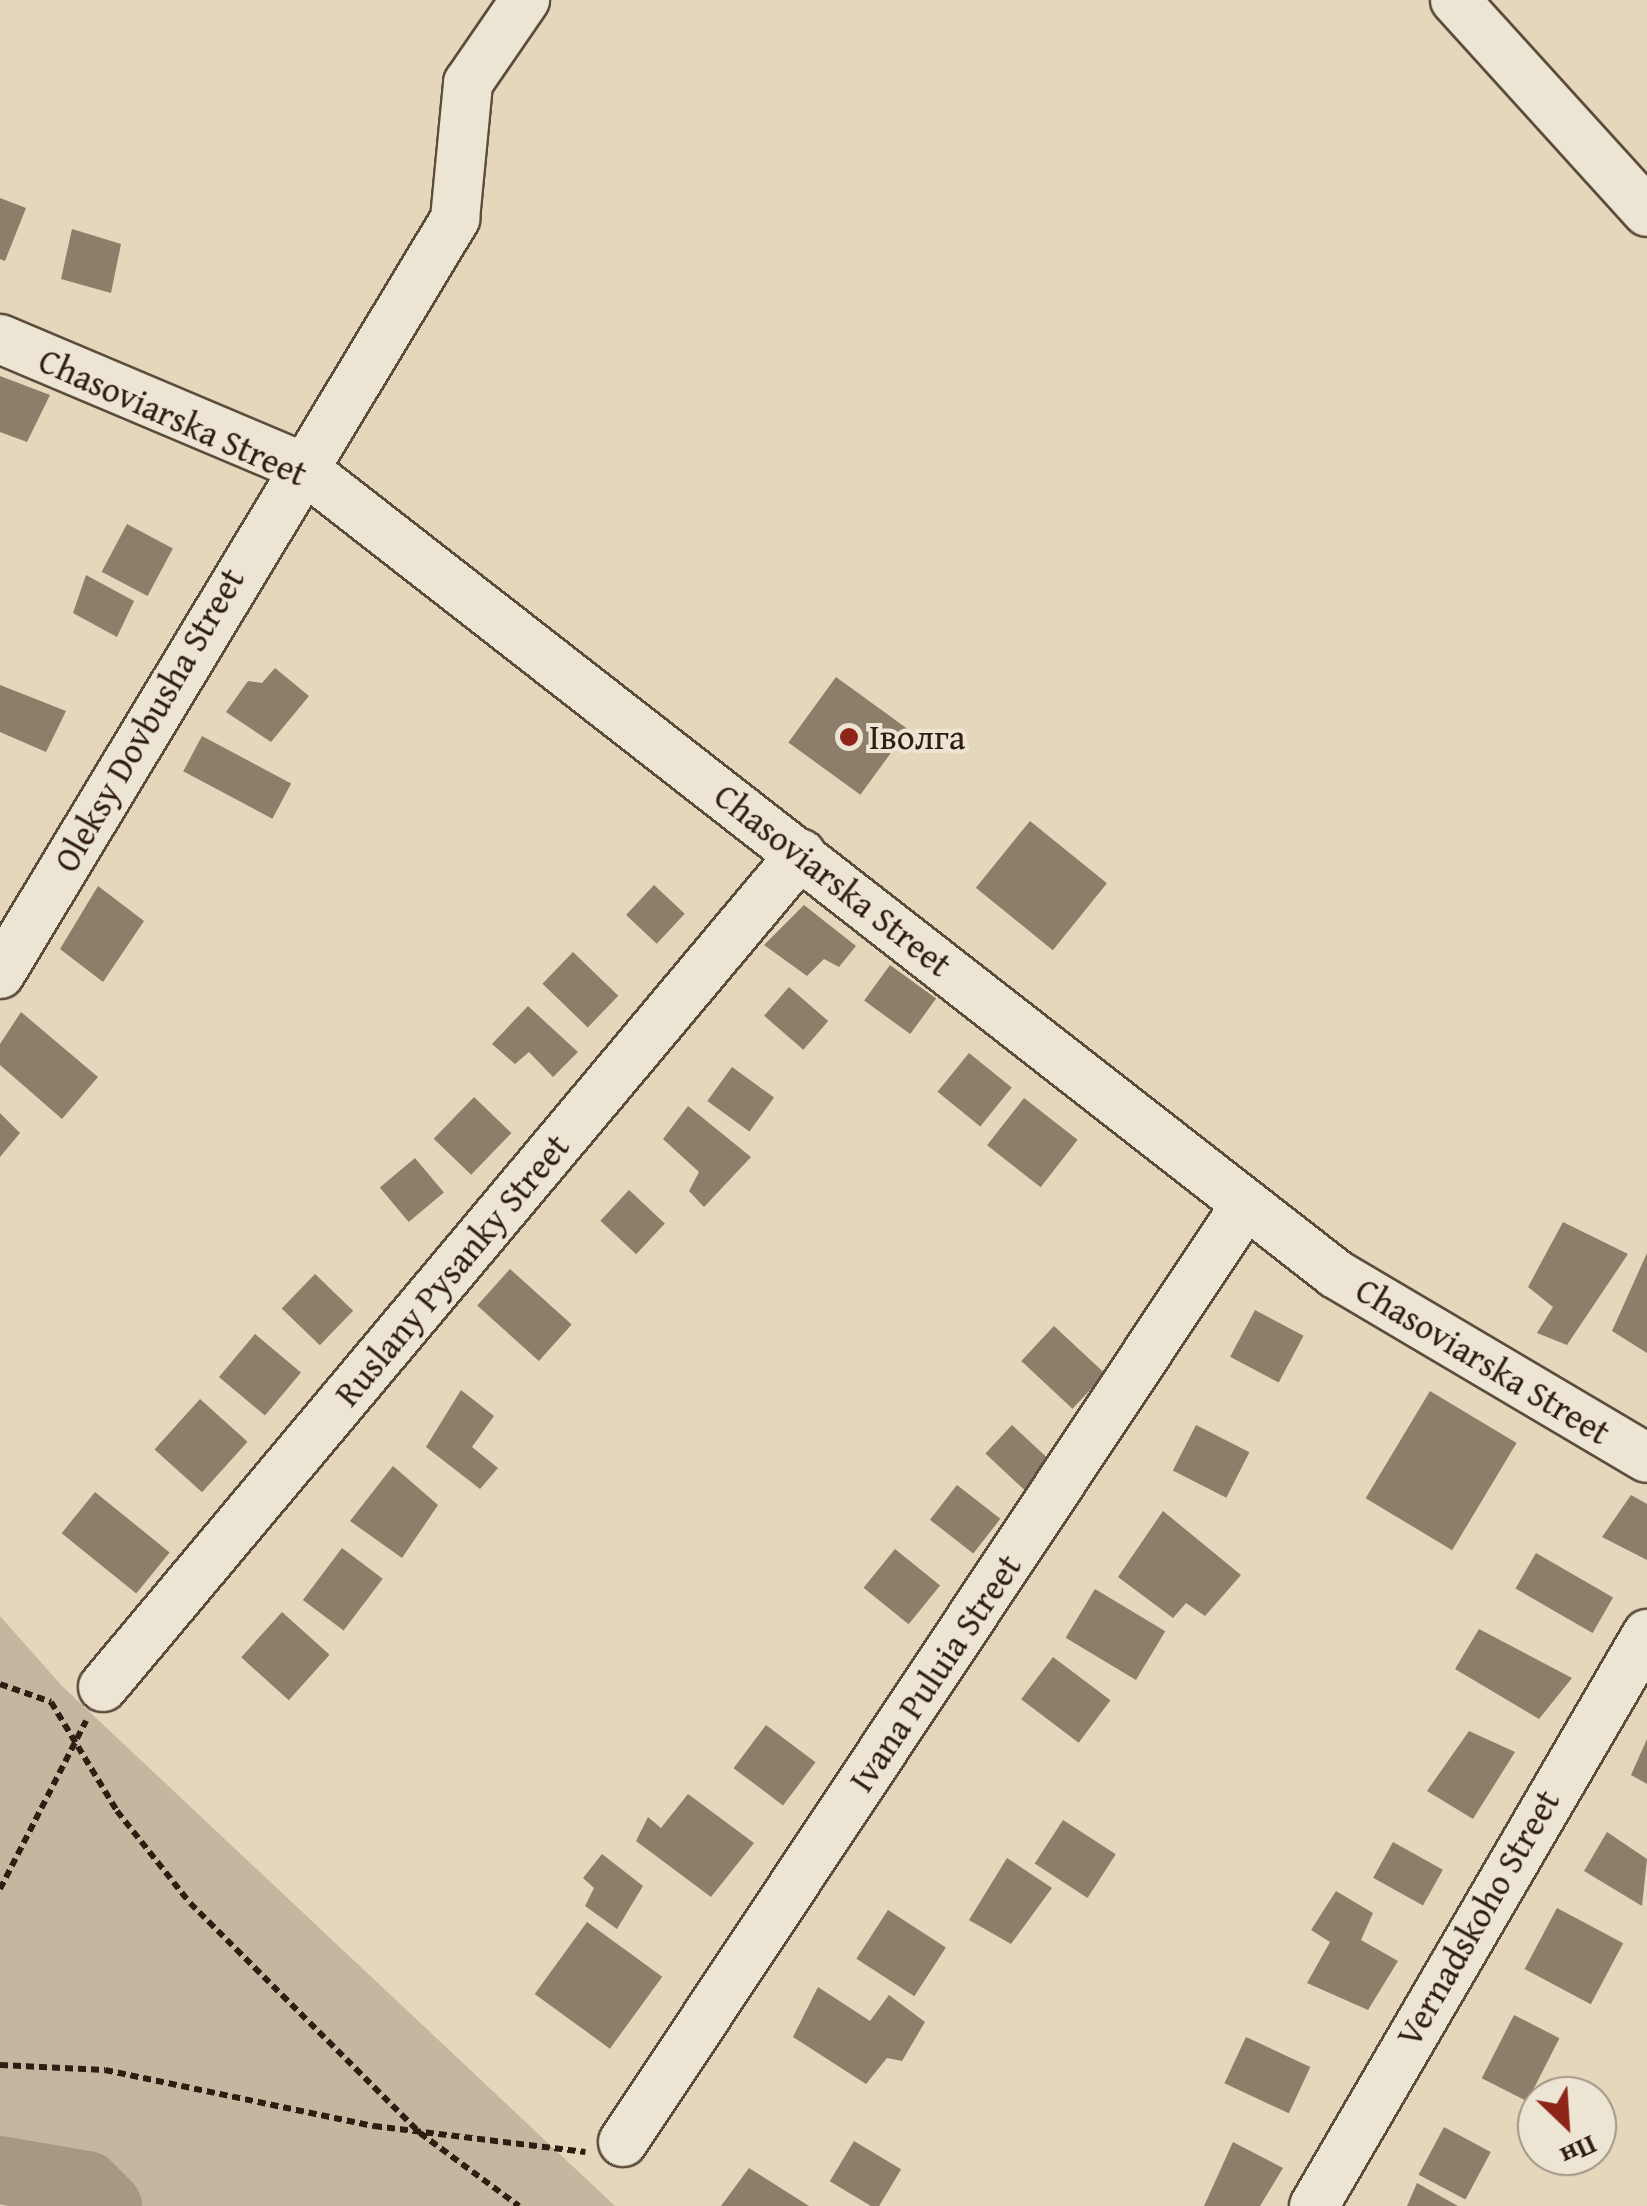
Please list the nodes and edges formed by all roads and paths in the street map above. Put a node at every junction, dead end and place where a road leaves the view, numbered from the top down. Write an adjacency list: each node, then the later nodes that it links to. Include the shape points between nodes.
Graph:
1 (525, 0): 5 (street, Oleksy Dovbusha Street, via 468,83 455,219 377,358)
2 (1455, 0): 3 (street)
3 (1647, 212)
4 (0, 340): 5 (street, Chasoviarska Street)
5 (298, 466): 6 (street, Chasoviarska Street); 7 (street, Oleksy Dovbusha Street)
6 (801, 854): 8 (street, Chasoviarska Street); 12 (street, Ruslany Pysanky Street)
7 (0, 974)
8 (1246, 1204): 9 (street, Chasoviarska Street, via 1336,1274); 17 (street, Ivana Puluia Street)
9 (1647, 1458)
10 (1647, 1634): 19 (street, Vernadskoho Street)
11 (0, 1684): 13 (path, via 51,1702)
12 (103, 1687): 13 (path)
13 (77, 1738): 14 (path); 16 (path, via 118,1811 190,1903)
14 (0, 1889)
15 (0, 2065): 16 (path, via 105,2070)
16 (420, 2133): 17 (path, via 545,2152); 18 (path)
17 (623, 2142)
18 (518, 2206)
19 (1314, 2206)

